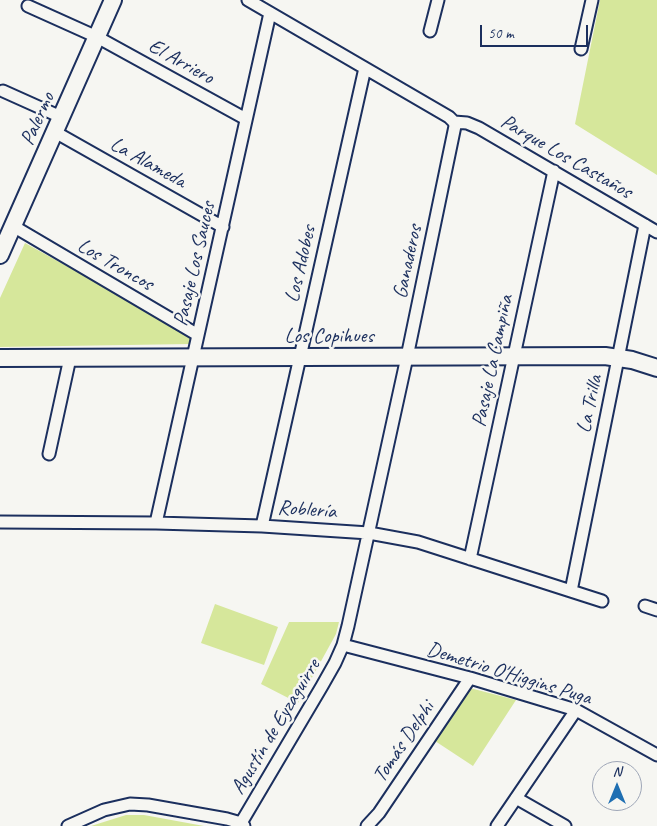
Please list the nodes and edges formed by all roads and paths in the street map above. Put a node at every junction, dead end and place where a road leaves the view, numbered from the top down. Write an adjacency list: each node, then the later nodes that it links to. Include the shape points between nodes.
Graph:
1 (113, 0): 8 (street, Palermo)
2 (248, 0): 6 (street)
3 (438, 0): 7 (street)
4 (592, 0): 9 (street)
5 (28, 6): 8 (street, El Arriero)
6 (270, 12): 10 (street); 12 (street, Pasaje Los Sauces)
7 (430, 31)
8 (97, 37): 12 (street, El Arriero); 14 (street, Palermo)
9 (581, 49)
10 (365, 68): 13 (street); 23 (street, Los Adobes)
11 (2, 91): 14 (street, La Alameda)
12 (246, 119): 18 (street, Pasaje Los Sauces)
13 (454, 122): 15 (street, Parque Los Castaños, via 479,128); 24 (street, Ganaderos, via 455,132)
14 (58, 125): 17 (street, Palermo); 18 (street, La Alameda)
15 (554, 172): 16 (street, Parque Los Castaños); 22 (street, Pasaje La Campiña)
16 (645, 224): 19 (street, Parque Los Castaños); 28 (street, La Trilla)
17 (13, 226): 20 (street, Palermo); 21 (street, Los Troncos)
18 (223, 227): 21 (street, Pasaje Los Sauces)
19 (657, 232)
20 (0, 254)
21 (198, 335): 27 (street, Pasaje Los Sauces)
22 (513, 356): 24 (street, Los Copihues); 28 (street, Los Copihues); 35 (street, Pasaje La Campiña)
23 (300, 357): 24 (street, Los Copihues); 27 (street, Los Copihues); 33 (street, Los Adobes)
24 (407, 357): 34 (street, Ganaderos)
25 (0, 358): 26 (street, Los Copihues)
26 (70, 358): 27 (street, Los Copihues); 30 (street)
27 (194, 358): 32 (street, Pasaje Los Sauces)
28 (619, 358): 29 (street, Los Copihues); 36 (street, La Trilla)
29 (657, 368)
30 (49, 454)
31 (0, 522): 32 (street, Roblería)
32 (156, 523): 33 (street, Roblería)
33 (262, 526): 34 (street, Roblería)
34 (369, 533): 35 (street, Roblería, via 418,542); 40 (street, Ganaderos)
35 (470, 559): 36 (street, Roblería)
36 (571, 591): 37 (street, Roblería)
37 (602, 601)
38 (646, 606): 39 (street)
39 (657, 610)
40 (343, 644): 41 (street, Demetrio O'Higgins Puga); 45 (street, Agustín de Eyzaguirre)
41 (470, 678): 42 (street, Demetrio O'Higgins Puga); 47 (street, Tomás Delphi)
42 (576, 710): 43 (street, Demetrio O'Higgins Puga); 44 (street)
43 (657, 755)
44 (516, 798): 48 (street); 49 (street)
45 (241, 825): 46 (street, via 227,819 130,804 104,810)
46 (68, 826)
47 (367, 826)
48 (497, 826)
49 (565, 826)

